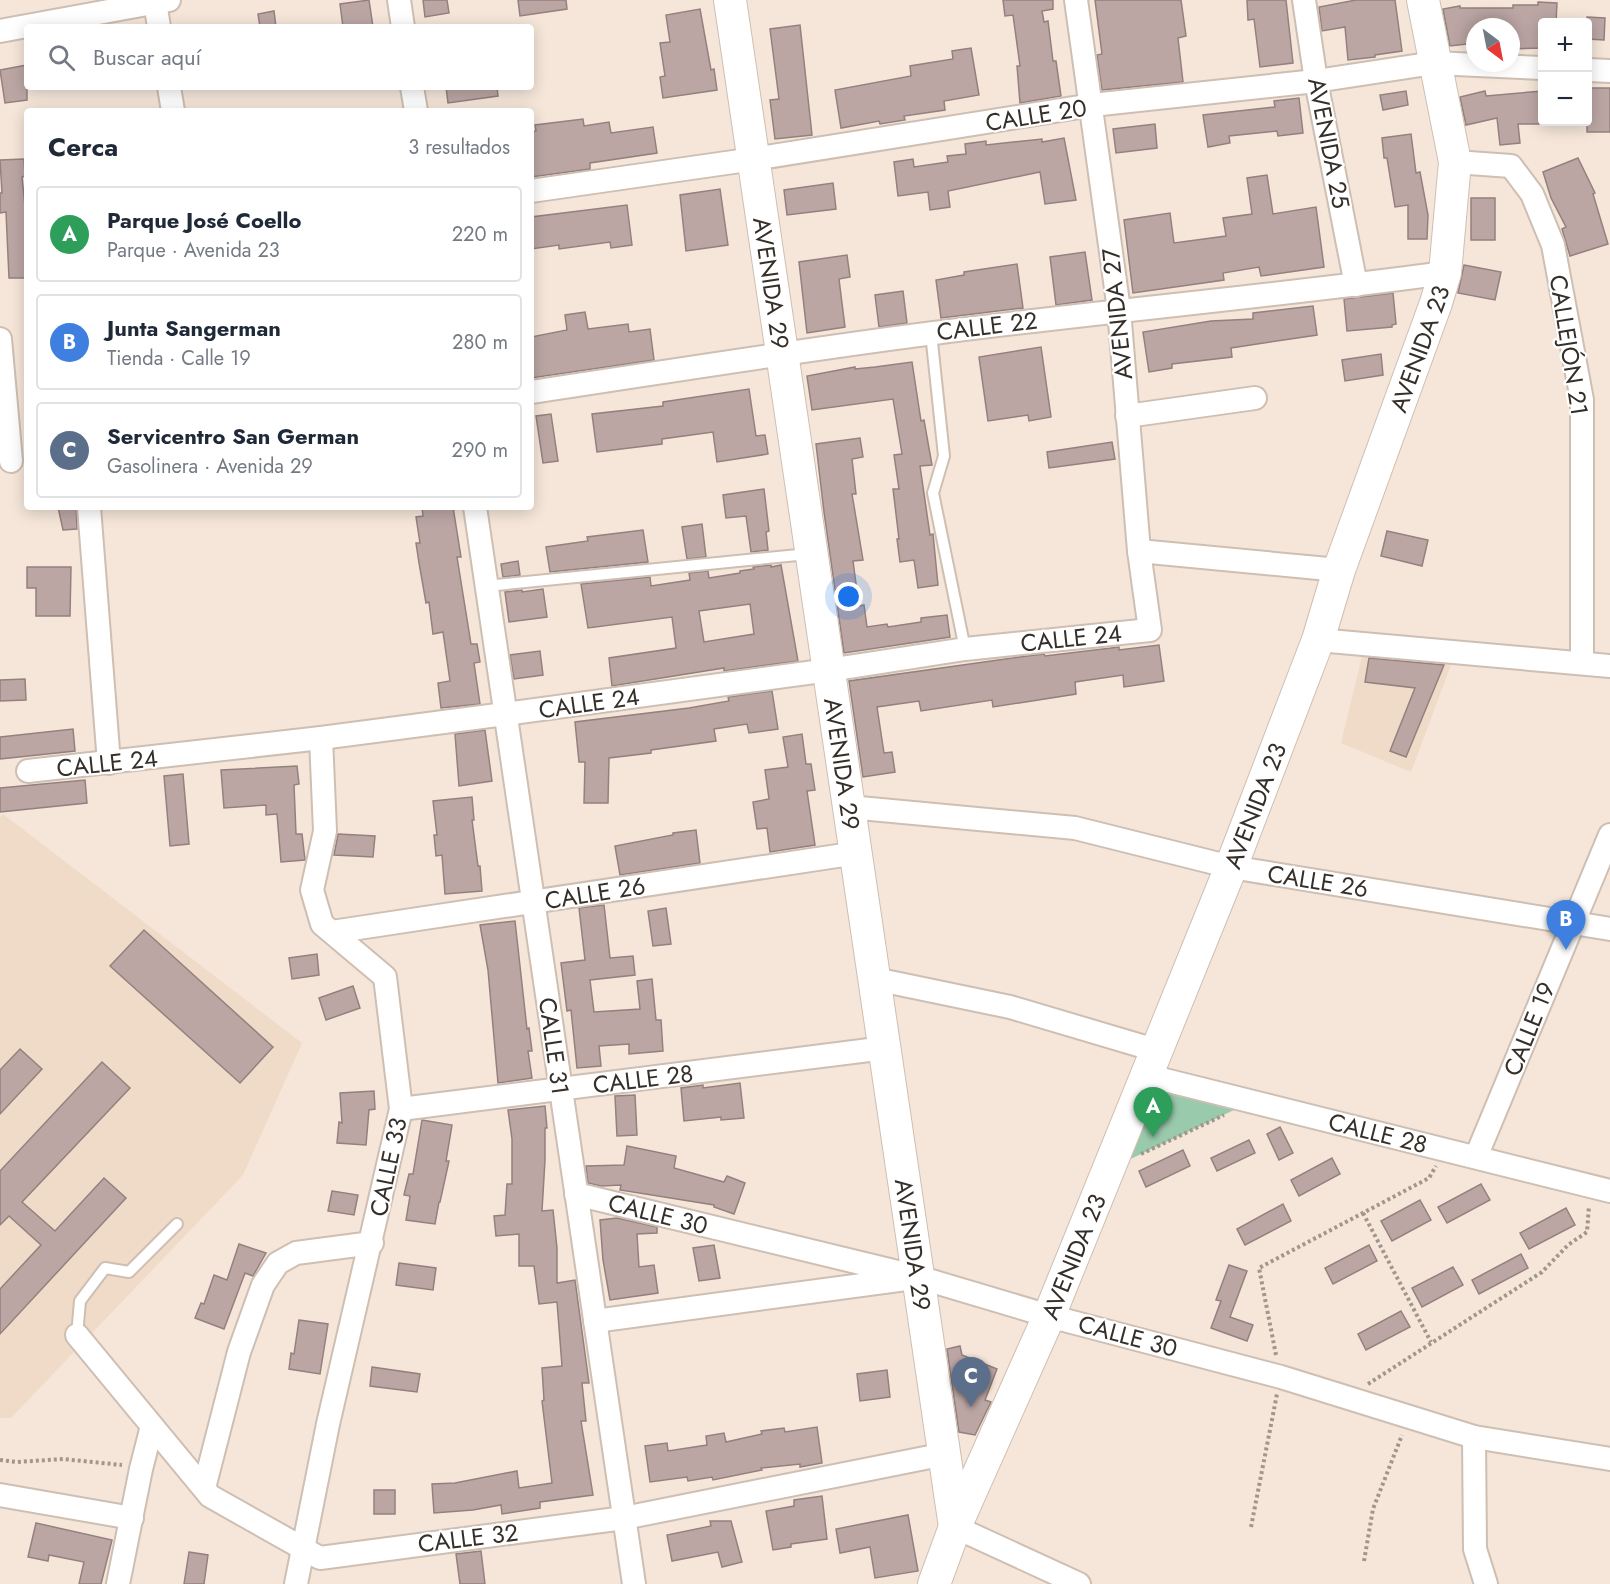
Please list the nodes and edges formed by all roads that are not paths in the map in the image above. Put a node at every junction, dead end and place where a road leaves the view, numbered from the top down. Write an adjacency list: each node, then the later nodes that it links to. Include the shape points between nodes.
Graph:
1 (399, 0): 10 (street)
2 (730, 0): 23 (main road, AVENIDA 29)
3 (1076, 0): 20 (street, AVENIDA 27)
4 (1304, 0): 17 (street, AVENIDA 25)
5 (1423, 0): 13 (main road, AVENIDA 23)
6 (162, 1): 7 (street); 9 (street)
7 (122, 4): 8 (street)
8 (32, 24)
9 (159, 24)
10 (403, 24)
11 (24, 26): 12 (street)
12 (0, 31)
13 (1434, 63): 14 (street, CALLE 20); 17 (street, CALLE 20); 24 (main road, AVENIDA 23)
14 (1538, 68)
15 (1592, 70): 16 (street)
16 (1610, 71)
17 (1316, 81): 20 (street, CALLE 20); 27 (street, AVENIDA 25)
18 (170, 90): 21 (street)
19 (412, 90): 22 (street)
20 (1092, 105): 23 (street, CALLE 20); 28 (street, AVENIDA 27)
21 (172, 108)
22 (416, 108)
23 (754, 159): 25 (street, CALLE 20); 31 (main road, AVENIDA 29)
24 (1455, 162): 26 (main road, AVENIDA 23); 45 (street, CALLEJÓN 21, via 1510,166 1532,194 1553,245 1582,400)
25 (534, 191)
26 (1445, 273): 27 (street, CALLE 22); 40 (main road, AVENIDA 23)
27 (1356, 285): 28 (street, CALLE 22)
28 (1119, 310): 29 (street, CALLE 22); 34 (street, AVENIDA 27)
29 (931, 333): 31 (street, CALLE 22); 44 (lane, via 944,456 933,492)
30 (0, 339): 35 (street)
31 (782, 355): 32 (street, CALLE 22); 39 (main road, AVENIDA 29)
32 (534, 392)
33 (1255, 398): 34 (street)
34 (1127, 416): 38 (street, AVENIDA 27)
35 (13, 460)
36 (89, 510): 50 (street)
37 (475, 510): 41 (street, CALLE 31)
38 (1139, 551): 40 (street); 42 (street, AVENIDA 27)
39 (812, 554): 41 (lane); 47 (main road, AVENIDA 29)
40 (1339, 570): 43 (main road, AVENIDA 23)
41 (486, 586): 48 (street, CALLE 31)
42 (1150, 630): 44 (street, CALLE 24)
43 (1318, 640): 45 (street); 55 (main road, AVENIDA 23)
44 (965, 649): 47 (street, CALLE 24)
45 (1581, 663): 46 (street)
46 (1610, 666)
47 (829, 670): 48 (street, CALLE 24); 52 (main road, AVENIDA 29)
48 (505, 714): 49 (street, CALLE 24); 56 (street, CALLE 31)
49 (321, 738): 50 (street, CALLE 24); 59 (street, CALLE 33, via 325,831 312,890 322,924)
50 (109, 763): 51 (street, CALLE 24)
51 (28, 771)
52 (849, 807): 54 (main road, AVENIDA 29); 55 (street, CALLE 26, via 1075,828)
53 (1610, 835): 57 (street, CALLE 19)
54 (857, 854): 56 (street, CALLE 26); 60 (main road, AVENIDA 29)
55 (1231, 867): 57 (street, CALLE 26); 62 (main road, AVENIDA 23)
56 (533, 902): 59 (street, CALLE 26); 63 (street, CALLE 31)
57 (1572, 922): 58 (street, CALLE 26); 65 (street, CALLE 19)
58 (1610, 929)
59 (332, 932): 64 (street, CALLE 33, via 385,977)
60 (875, 979): 61 (main road, AVENIDA 29); 62 (street, CALLE 28, via 1010,1007)
61 (885, 1048): 63 (street, CALLE 28); 70 (main road, AVENIDA 29)
62 (1150, 1063): 65 (street, CALLE 28, via 1252,1101); 71 (main road, AVENIDA 23)
63 (561, 1089): 64 (street, CALLE 28); 67 (street, CALLE 31)
64 (401, 1109): 69 (street, CALLE 33)
65 (1476, 1157): 66 (street, CALLE 28)
66 (1600, 1188)
67 (576, 1194): 70 (street, CALLE 30); 72 (street, CALLE 31)
68 (177, 1224): 73 (lane, via 129,1272 105,1268 80,1301)
69 (372, 1243): 78 (street, via 296,1253 278,1263 263,1285 239,1352); 83 (street, CALLE 33, via 328,1424)
70 (918, 1277): 71 (street, CALLE 30); 72 (street); 76 (main road, AVENIDA 29)
71 (1049, 1316): 75 (street, CALLE 30, via 1281,1377); 82 (main road, AVENIDA 23)
72 (595, 1322): 81 (street, CALLE 31)
73 (77, 1335): 74 (street, CALLE 32)
74 (152, 1426): 78 (street, CALLE 32); 80 (street)
75 (1474, 1437): 77 (street, CALLE 30); 89 (street, via 1475,1549)
76 (945, 1454): 81 (street, CALLE 32); 82 (main road, AVENIDA 29)
77 (1610, 1459)
78 (204, 1488): 83 (street, CALLE 32, via 210,1496)
79 (0, 1495): 80 (street)
80 (132, 1518): 84 (street)
81 (624, 1518): 83 (street, CALLE 32, via 320,1558); 86 (street, CALLE 31)
82 (955, 1527): 87 (main road, AVENIDA 23); 88 (street)
83 (304, 1548): 85 (street, CALLE 33)
84 (118, 1584)
85 (296, 1584)
86 (634, 1584)
87 (934, 1584)
88 (1079, 1584)
89 (1486, 1584)

